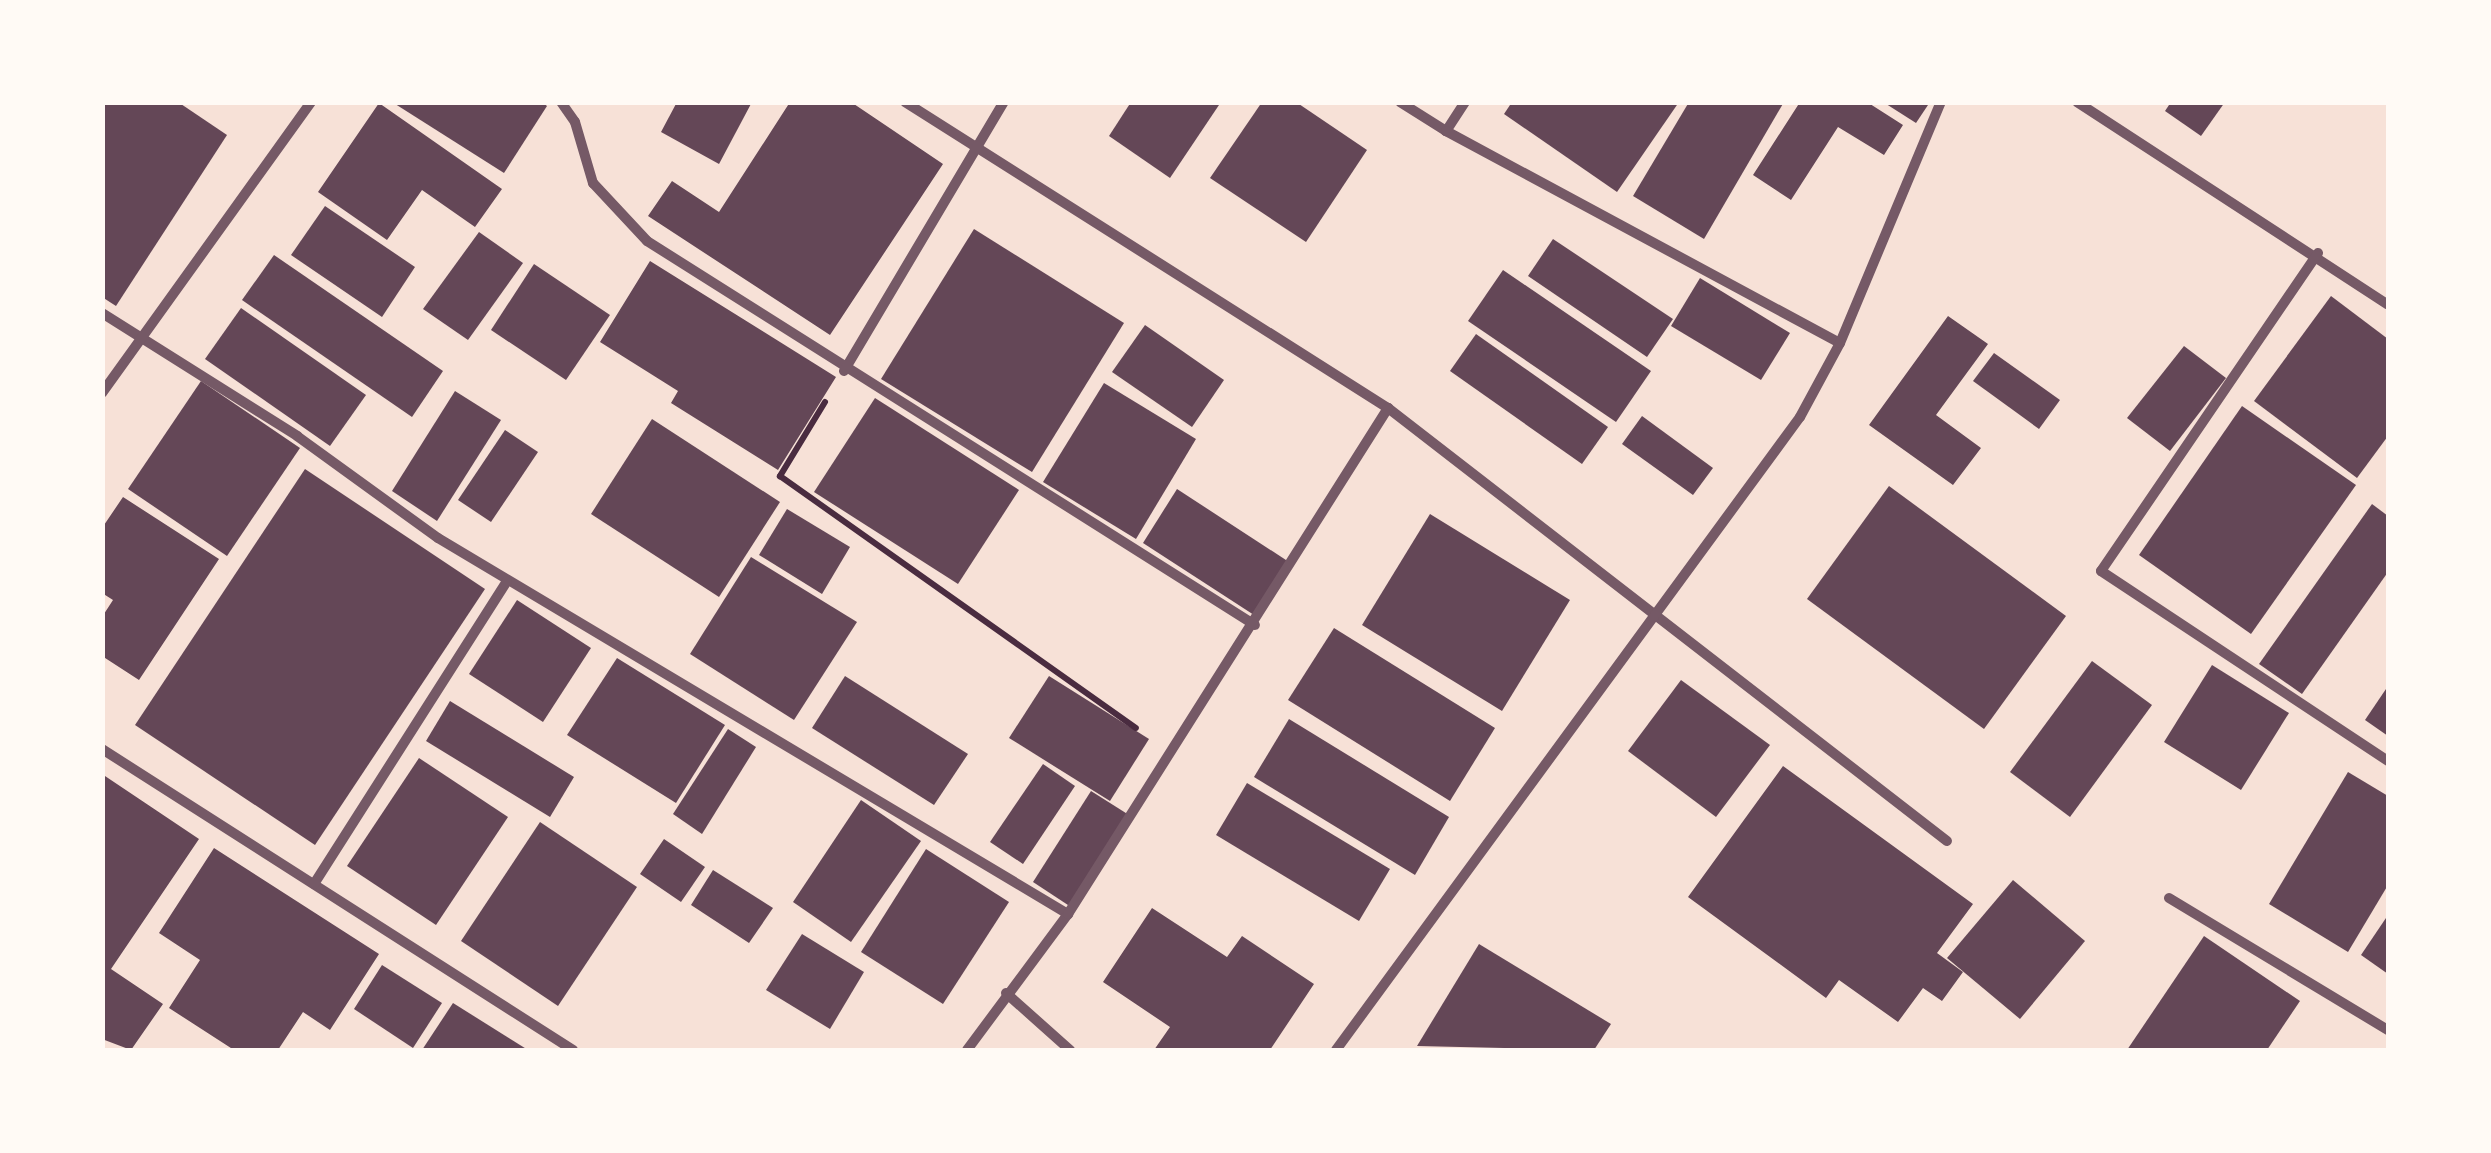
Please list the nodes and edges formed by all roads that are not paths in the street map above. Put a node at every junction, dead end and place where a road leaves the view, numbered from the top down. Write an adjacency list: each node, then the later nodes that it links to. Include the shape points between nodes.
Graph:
1 (310, 102): 14 (street)
2 (561, 102): 16 (street, via 593,183 646,240)
3 (905, 102): 10 (street)
4 (1004, 102): 10 (street)
5 (1400, 102): 9 (street)
6 (1466, 102): 9 (street)
7 (1941, 102): 15 (street)
8 (2077, 102): 11 (street)
9 (1446, 131): 15 (street)
10 (977, 148): 16 (street); 18 (street)
11 (2318, 253): 12 (street); 23 (street, via 2101,570)
12 (2388, 305)
13 (102, 313): 14 (street)
14 (140, 336): 17 (street); 19 (street)
15 (1840, 343): 20 (street, via 1800,417)
16 (844, 371): 21 (street)
17 (102, 392)
18 (1388, 408): 20 (street); 21 (street)
19 (507, 581): 25 (street); 27 (street)
20 (1661, 614): 24 (street); 33 (street)
21 (1254, 624): 27 (street)
22 (102, 750): 25 (street)
23 (2388, 761)
24 (1947, 841)
25 (314, 884): 30 (street)
26 (2168, 898): 29 (street)
27 (1068, 914): 28 (street)
28 (1006, 993): 31 (street); 32 (street)
29 (2388, 1030)
30 (573, 1050)
31 (967, 1050)
32 (1070, 1050)
33 (1336, 1050)

